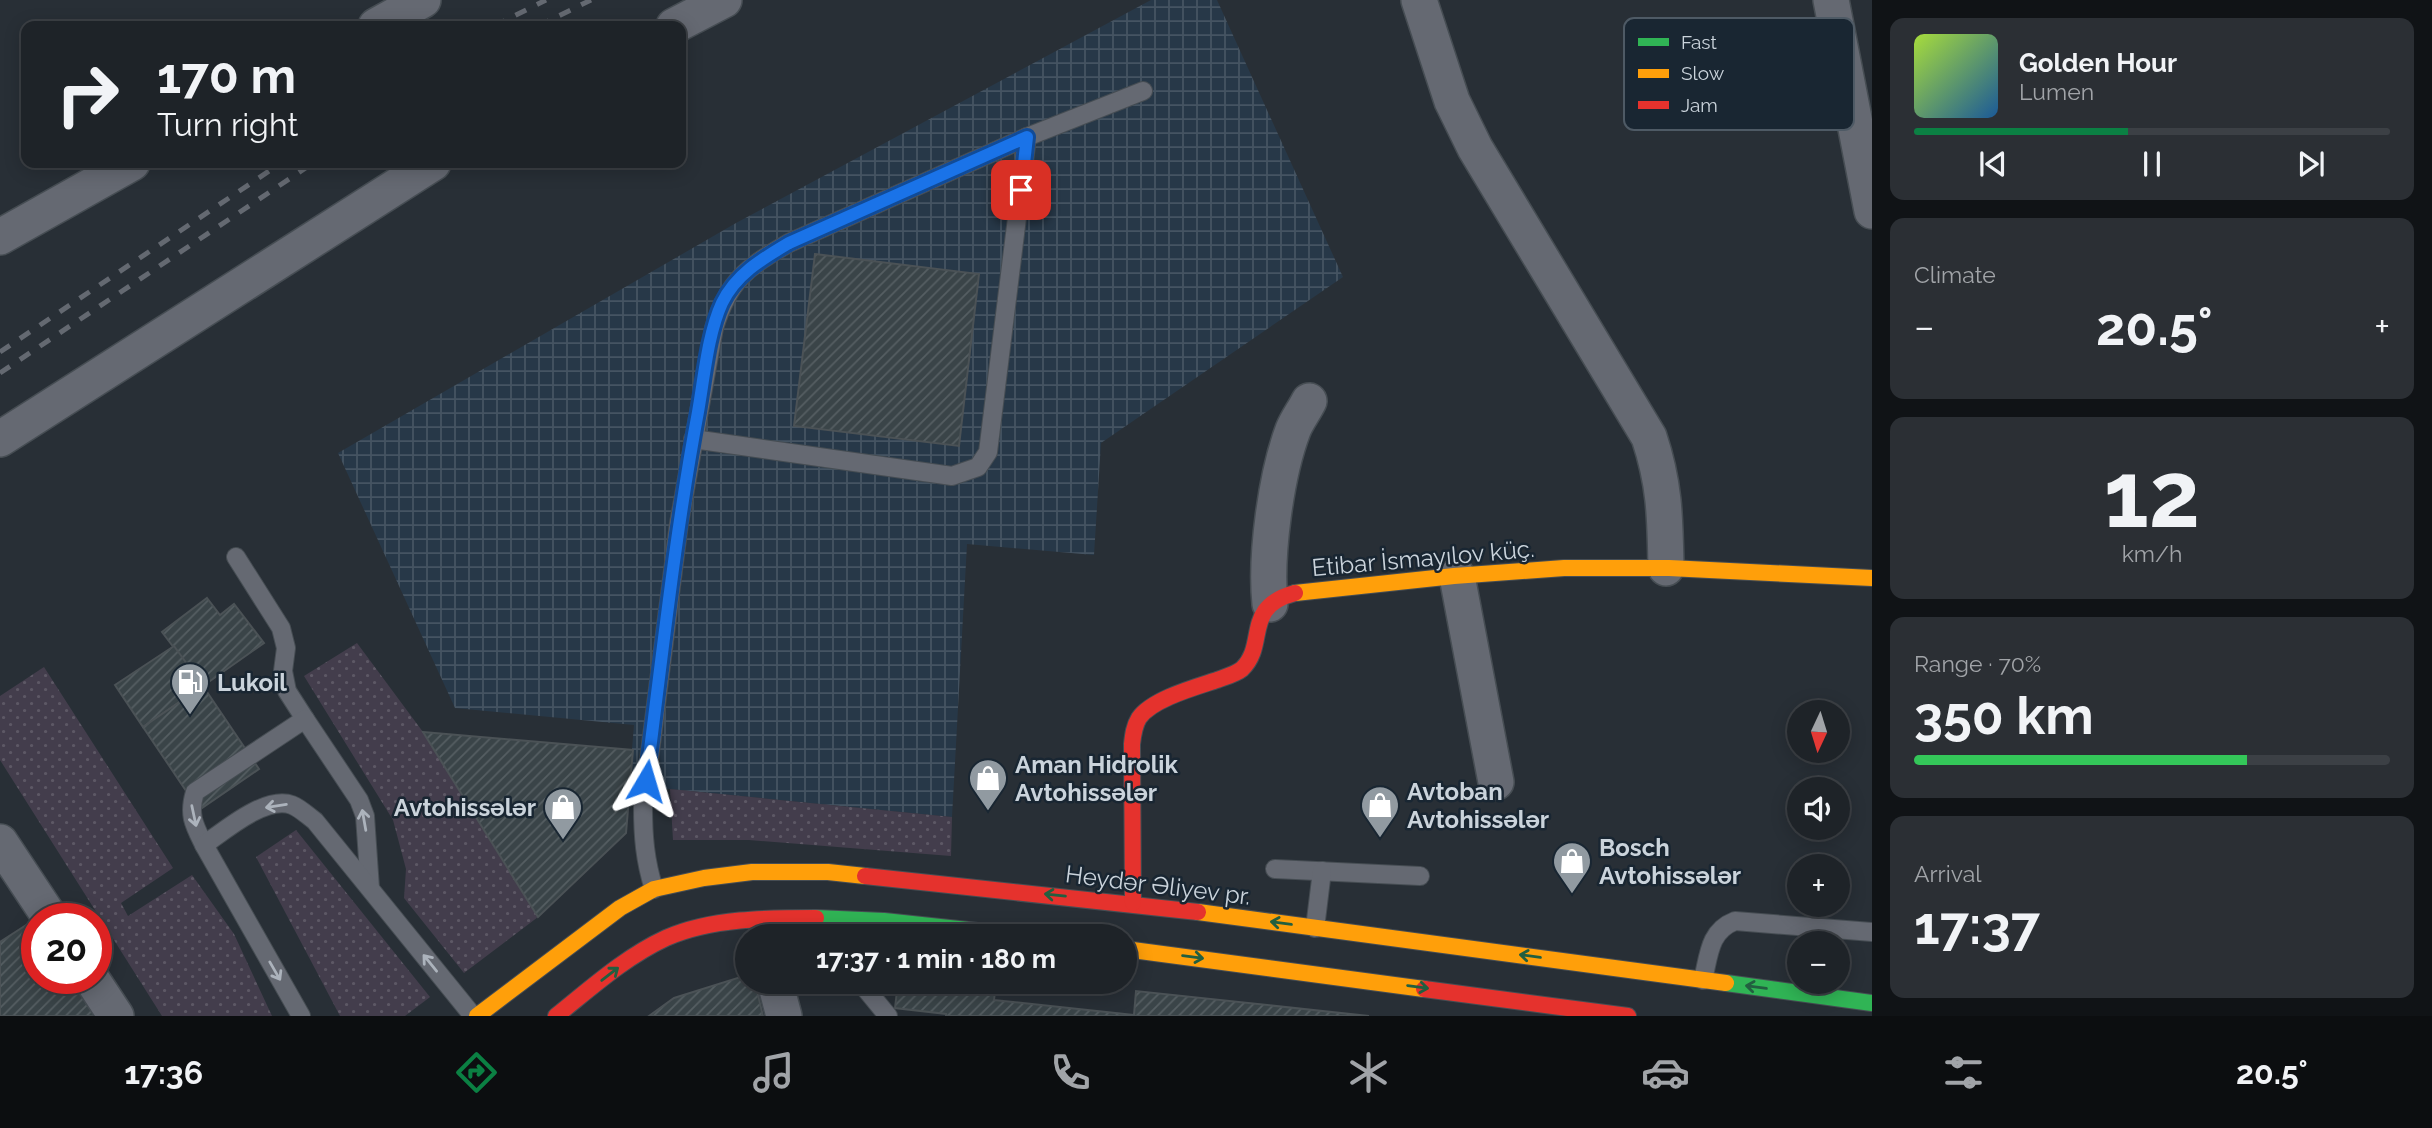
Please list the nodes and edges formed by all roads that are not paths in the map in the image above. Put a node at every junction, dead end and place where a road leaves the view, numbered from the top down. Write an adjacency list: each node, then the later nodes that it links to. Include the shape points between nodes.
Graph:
1 (423, 0): 6 (street)
2 (724, 0): 7 (street)
3 (1419, 0): 19 (street, via 1452,102 1475,148 1649,438 1664,494)
4 (1831, 0): 5 (street)
5 (1834, 18)
6 (385, 21)
7 (684, 21)
8 (1143, 91): 10 (lane)
9 (1854, 118): 13 (street)
10 (1027, 137): 17 (lane, via 789,243 737,279 714,328); 17 (lane, via 988,452 978,467 952,476)
11 (123, 168): 14 (street)
12 (425, 168): 16 (street)
13 (1872, 211)
14 (0, 237)
15 (1309, 401): 22 (street, via 1293,430 1276,495)
16 (0, 439)
17 (693, 439): 31 (lane, via 643,807 643,841)
18 (236, 557): 23 (lane, via 281,628 286,691)
19 (1666, 568): 20 (main road, Etibar İsmayılov küç., via 1599,567); 21 (main road, Etibar İsmayılov küç.)
20 (1457, 576): 22 (main road, Etibar İsmayılov küç., via 1308,590); 24 (street)
21 (1872, 578)
22 (1270, 604): 33 (main road, via 1250,661 1241,670 1163,701 1144,711 1135,724)
23 (305, 719): 26 (lane, one-way to 26, via 195,792 190,807); 30 (lane, one-way to 23, via 365,816 359,800)
24 (1496, 782)
25 (0, 842): 32 (street)
26 (204, 845): 30 (lane, one-way to 26, via 315,821 292,804 272,804 247,815); 49 (lane, one-way to 49)
27 (1275, 869): 28 (lane)
28 (1322, 871): 29 (lane); 39 (lane)
29 (1420, 876)
30 (370, 888): 50 (lane, one-way to 30)
31 (654, 890): 33 (main road, Heydər Əliyev pr., one-way to 31, via 828,872 752,872); 50 (main road, Heydər Əliyev pr., via 620,908)
32 (40, 903)
33 (1133, 903): 39 (main road, Heydər Əliyev pr., one-way to 33)
34 (832, 917): 35 (main road); 36 (lane); 37 (main road)
35 (786, 924)
36 (833, 924)
37 (921, 924)
38 (735, 927): 51 (main road, one-way to 38, via 636,954 667,938 705,926)
39 (1315, 928): 42 (main road, Heydər Əliyev pr., one-way to 39)
40 (1872, 932): 42 (lane, via 1735,921 1721,926 1713,940)
41 (1137, 950): 47 (main road, one-way to 47)
42 (1703, 980): 46 (main road, Heydər Əliyev pr., one-way to 42)
43 (101, 994): 48 (street)
44 (778, 994): 52 (street)
45 (870, 994): 53 (lane)
46 (1872, 1003)
47 (1604, 1014): 54 (main road)
48 (116, 1016)
49 (301, 1016)
50 (475, 1016)
51 (556, 1016)
52 (784, 1016)
53 (888, 1016)
54 (1628, 1016)

